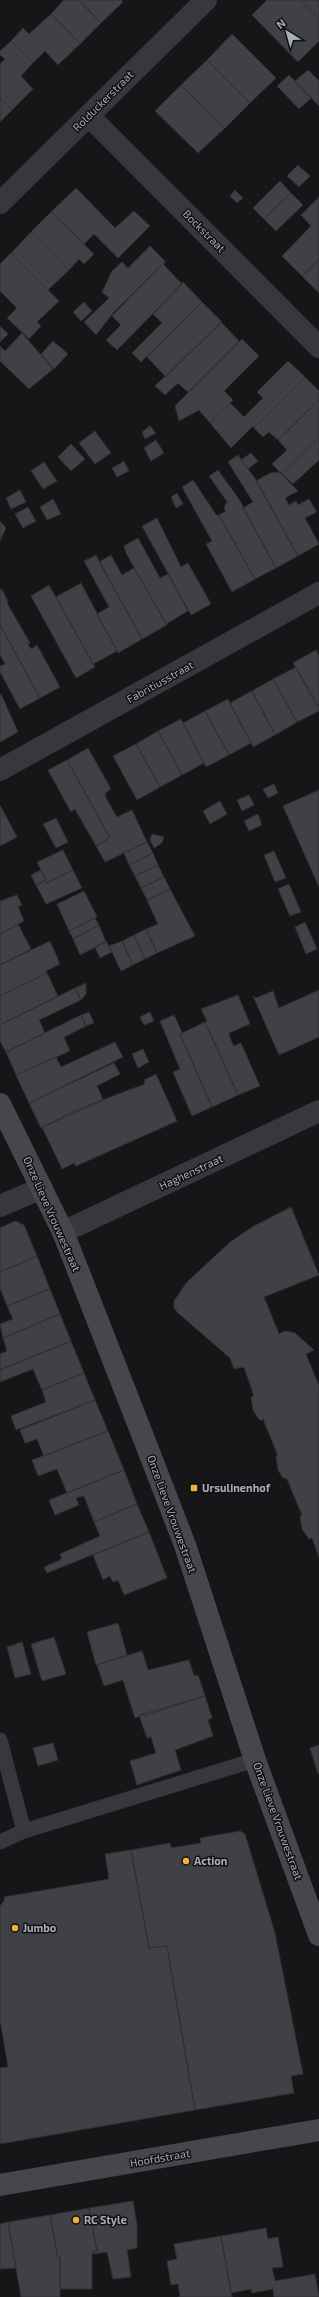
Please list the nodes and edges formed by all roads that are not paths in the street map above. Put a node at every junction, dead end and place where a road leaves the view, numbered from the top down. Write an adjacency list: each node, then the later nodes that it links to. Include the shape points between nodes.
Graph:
1 (206, 0): 2 (street, Rolduckerstraat)
2 (89, 116): 3 (street, Rolduckerstraat); 4 (street, Bockstraat)
3 (0, 203)
4 (319, 347)
5 (319, 593): 6 (street, Fabritiusstraat)
6 (0, 770)
7 (0, 1104): 9 (street, Onze Lieve Vrouwestraat)
8 (319, 1111): 11 (street, Haghenstraat)
9 (42, 1188): 10 (street); 11 (street, Onze Lieve Vrouwestraat)
10 (0, 1206)
11 (63, 1232): 13 (street, Onze Lieve Vrouwestraat, via 185,1545)
12 (0, 1740): 14 (lane)
13 (255, 1760): 14 (lane); 16 (street, Onze Lieve Vrouwestraat)
14 (24, 1831): 15 (lane)
15 (0, 1842)
16 (319, 1935)
17 (319, 2130): 18 (street, Hoofdstraat)
18 (0, 2185)

